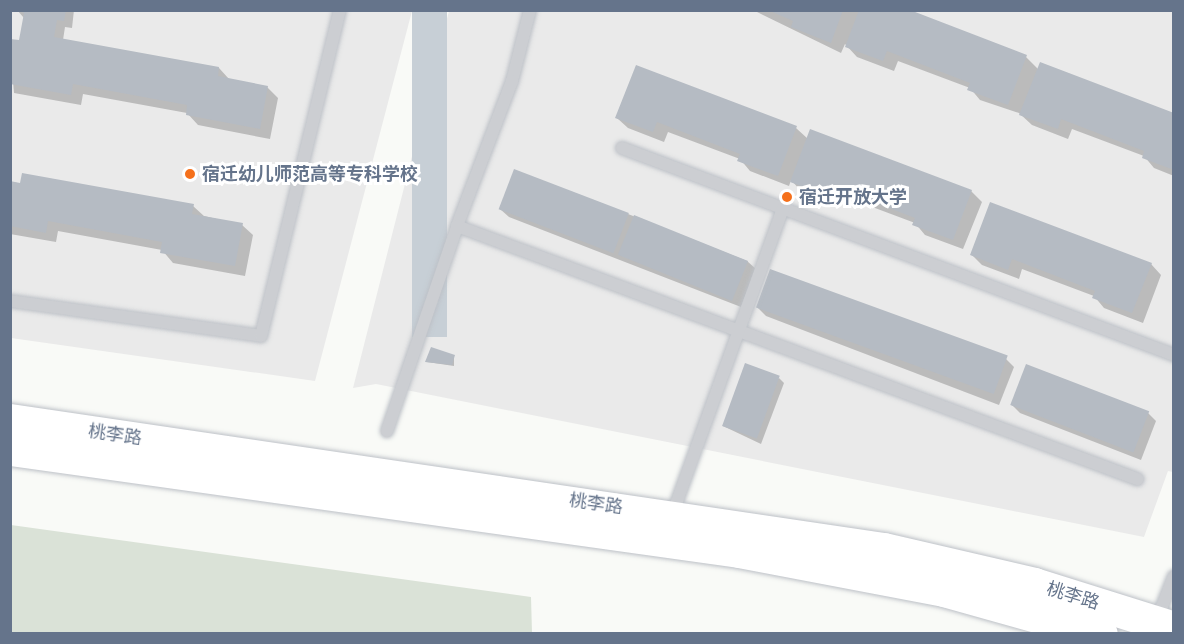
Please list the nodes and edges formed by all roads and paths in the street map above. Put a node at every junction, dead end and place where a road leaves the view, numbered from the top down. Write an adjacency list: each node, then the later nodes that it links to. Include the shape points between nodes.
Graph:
1 (340, 10): 6 (lane, via 261,336)
2 (530, 10): 5 (lane, via 512,81)
3 (622, 148): 4 (lane)
4 (783, 208): 7 (lane); 8 (lane)
5 (457, 226): 7 (lane); 10 (lane)
6 (10, 301)
7 (738, 333): 12 (lane); 13 (lane)
8 (1173, 355)
9 (10, 420): 13 (main road, 桃李路)
10 (387, 431)
11 (10, 448): 16 (main road, 桃李路, via 751,553 944,590)
12 (1137, 479)
13 (672, 515): 15 (main road, 桃李路, via 884,549 1034,584)
14 (1173, 576): 15 (lane)
15 (1160, 628)
16 (1101, 633)

